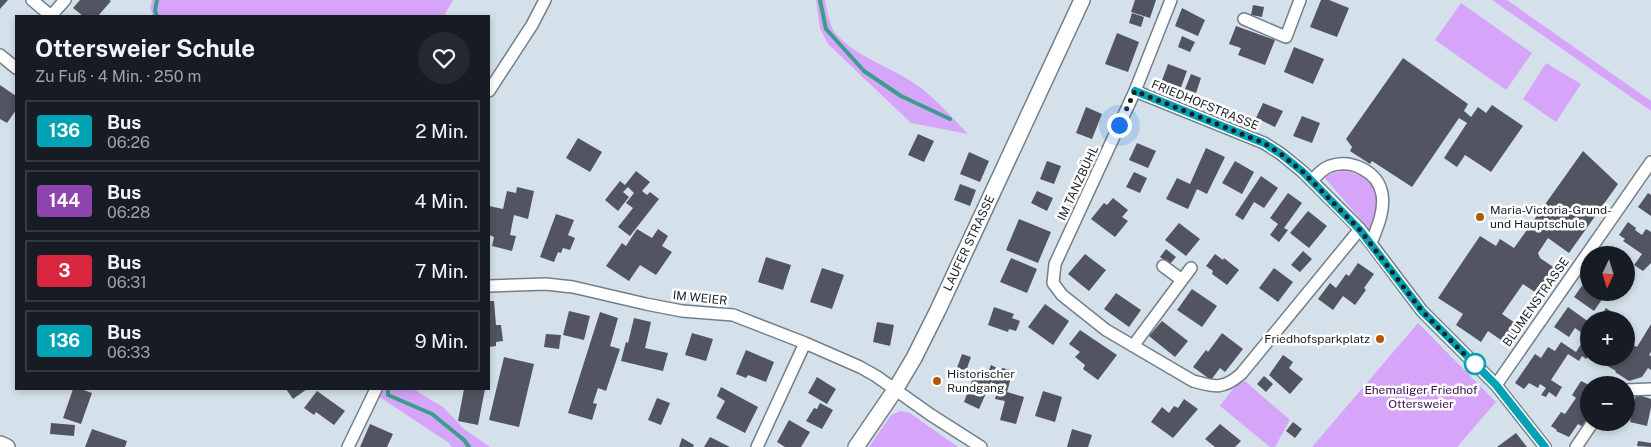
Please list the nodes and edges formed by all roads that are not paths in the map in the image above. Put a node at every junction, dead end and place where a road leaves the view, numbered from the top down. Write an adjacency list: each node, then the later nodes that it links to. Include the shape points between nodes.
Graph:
1 (32, 0): 7 (street)
2 (65, 0): 8 (street)
3 (546, 0): 12 (street)
4 (1082, 0): 27 (main road, LAUFER STRASSE, via 938,310)
5 (1170, 0): 13 (street, IM TANZBÜHL)
6 (1300, 0): 9 (street, via 1286,36)
7 (50, 15)
8 (52, 15)
9 (1244, 19)
10 (0, 55): 11 (street)
11 (15, 67)
12 (490, 89)
13 (1135, 91): 15 (street, FRIEDHOFSTRASSE, via 1264,143); 23 (street, IM TANZBÜHL, via 1055,264 1053,283 1062,295 1106,330)
14 (1651, 162): 24 (street, BLUMENSTRASSE)
15 (1312, 181): 16 (street, FRIEDHOFSTRASSE); 17 (street, via 1329,166 1341,164 1369,172 1378,182 1383,205)
16 (1360, 230): 17 (street, FRIEDHOFSTRASSE); 23 (street, IM TANZBÜHL, via 1231,383 1222,386 1193,381)
17 (1371, 243): 24 (street, FRIEDHOFSTRASSE, via 1422,311)
18 (1163, 266): 20 (street)
19 (1191, 268): 20 (street)
20 (1182, 280): 23 (street)
21 (490, 286): 22 (street, IM WEIER, via 572,286 682,311 733,315)
22 (805, 343): 27 (street, IM WEIER, via 860,367); 33 (street)
23 (1133, 346)
24 (1496, 385): 36 (street, FRIEDHOFSTRASSE)
25 (1651, 389): 28 (street)
26 (376, 390): 32 (street)
27 (895, 390): 34 (main road, LAUFER STRASSE); 35 (street)
28 (1635, 390)
29 (1587, 431): 37 (street)
30 (0, 444): 31 (main road)
31 (7, 447)
32 (348, 447)
33 (757, 447)
34 (856, 447)
35 (981, 447)
36 (1545, 447)
37 (1576, 447)

